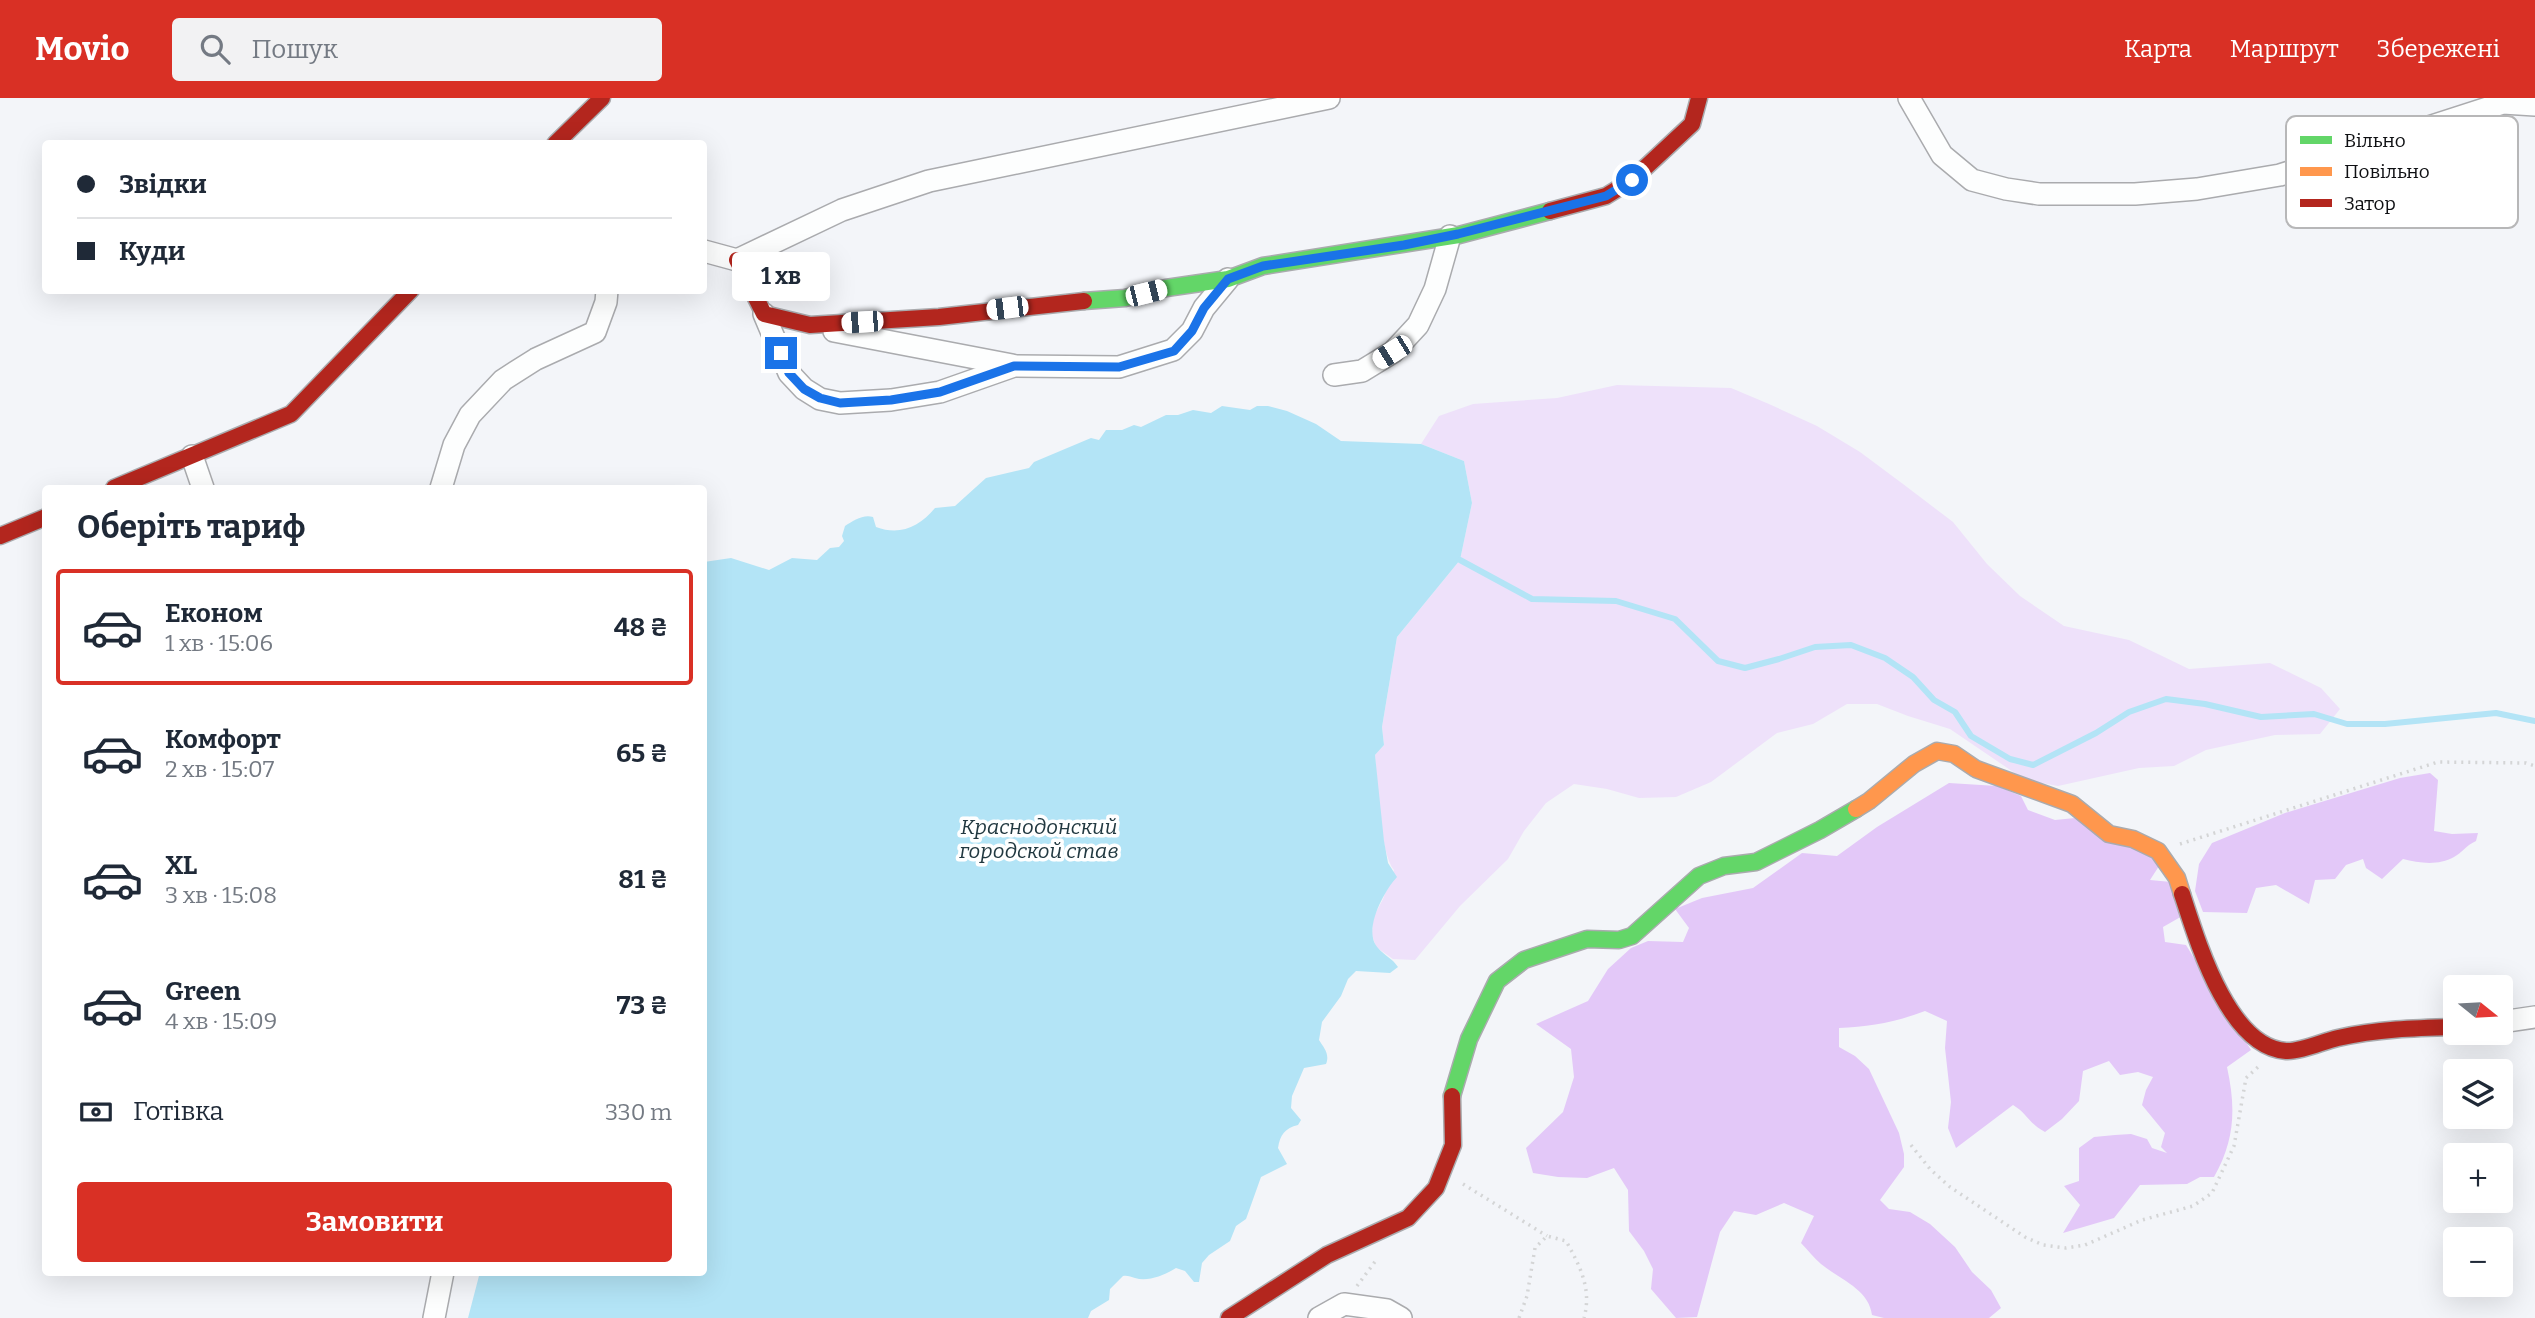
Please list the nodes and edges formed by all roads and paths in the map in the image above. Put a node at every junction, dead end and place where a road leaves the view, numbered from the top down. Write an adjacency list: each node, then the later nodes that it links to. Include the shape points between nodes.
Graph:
1 (602, 98): 7 (street)
2 (1329, 98): 11 (street, via 929,181 842,210)
3 (1699, 98): 9 (street, via 1692,124 1632,180 1606,196)
4 (1909, 98): 8 (street, via 1942,155 1972,180 2006,189 2039,194 2160,192)
5 (2535, 106): 6 (street, via 2503,103)
6 (2462, 116)
7 (559, 140)
8 (2286, 171)
9 (1450, 236): 12 (street, via 1263,266); 18 (street, via 1435,289 1418,325 1392,352 1362,371)
10 (707, 252): 11 (street)
11 (737, 260): 15 (street)
12 (1228, 279): 16 (street, via 1125,298); 17 (street, via 1174,351 1119,367)
13 (407, 294): 19 (street, via 291,414)
14 (607, 294): 22 (street, via 595,332 503,380 470,415 454,445)
15 (764, 314): 16 (street); 17 (street, via 789,373 804,389 840,403 940,392)
16 (810, 326): 17 (street)
17 (1014, 366)
18 (1334, 375)
19 (192, 456): 20 (street); 21 (street)
20 (121, 485)
21 (202, 485)
22 (443, 485)
23 (42, 519): 24 (street)
24 (0, 536)
25 (2535, 766): 26 (path, via 2438,762)
26 (2158, 851): 30 (street, via 2177,878 2222,997 2245,1031 2266,1045); 32 (street, via 2109,834 2072,804 1937,751 1820,830 1756,862 1724,866 1699,876 1632,936 1574,943 1524,960 1497,981 1469,1039 1452,1093 1453,1145)
27 (2535, 1017): 28 (street)
28 (2513, 1020)
29 (2443, 1027): 30 (street, via 2392,1028)
30 (2287, 1051): 31 (path, via 2266,1060 2246,1078 2234,1146 2212,1192 2193,1206 2142,1220 2085,1245 2043,1245 2025,1237 1950,1187)
31 (1911, 1145)
32 (1442, 1171): 33 (path); 38 (street, via 1436,1188 1408,1218 1327,1255)
33 (1548, 1237): 41 (path, via 1535,1248); 42 (path, via 1566,1241 1578,1262 1586,1283)
34 (1384, 1250): 36 (path)
35 (442, 1276): 37 (street)
36 (1344, 1304): 39 (street); 40 (street, via 1387,1310)
37 (434, 1318)
38 (1229, 1318)
39 (1319, 1318)
40 (1401, 1318)
41 (1519, 1318)
42 (1584, 1318)

